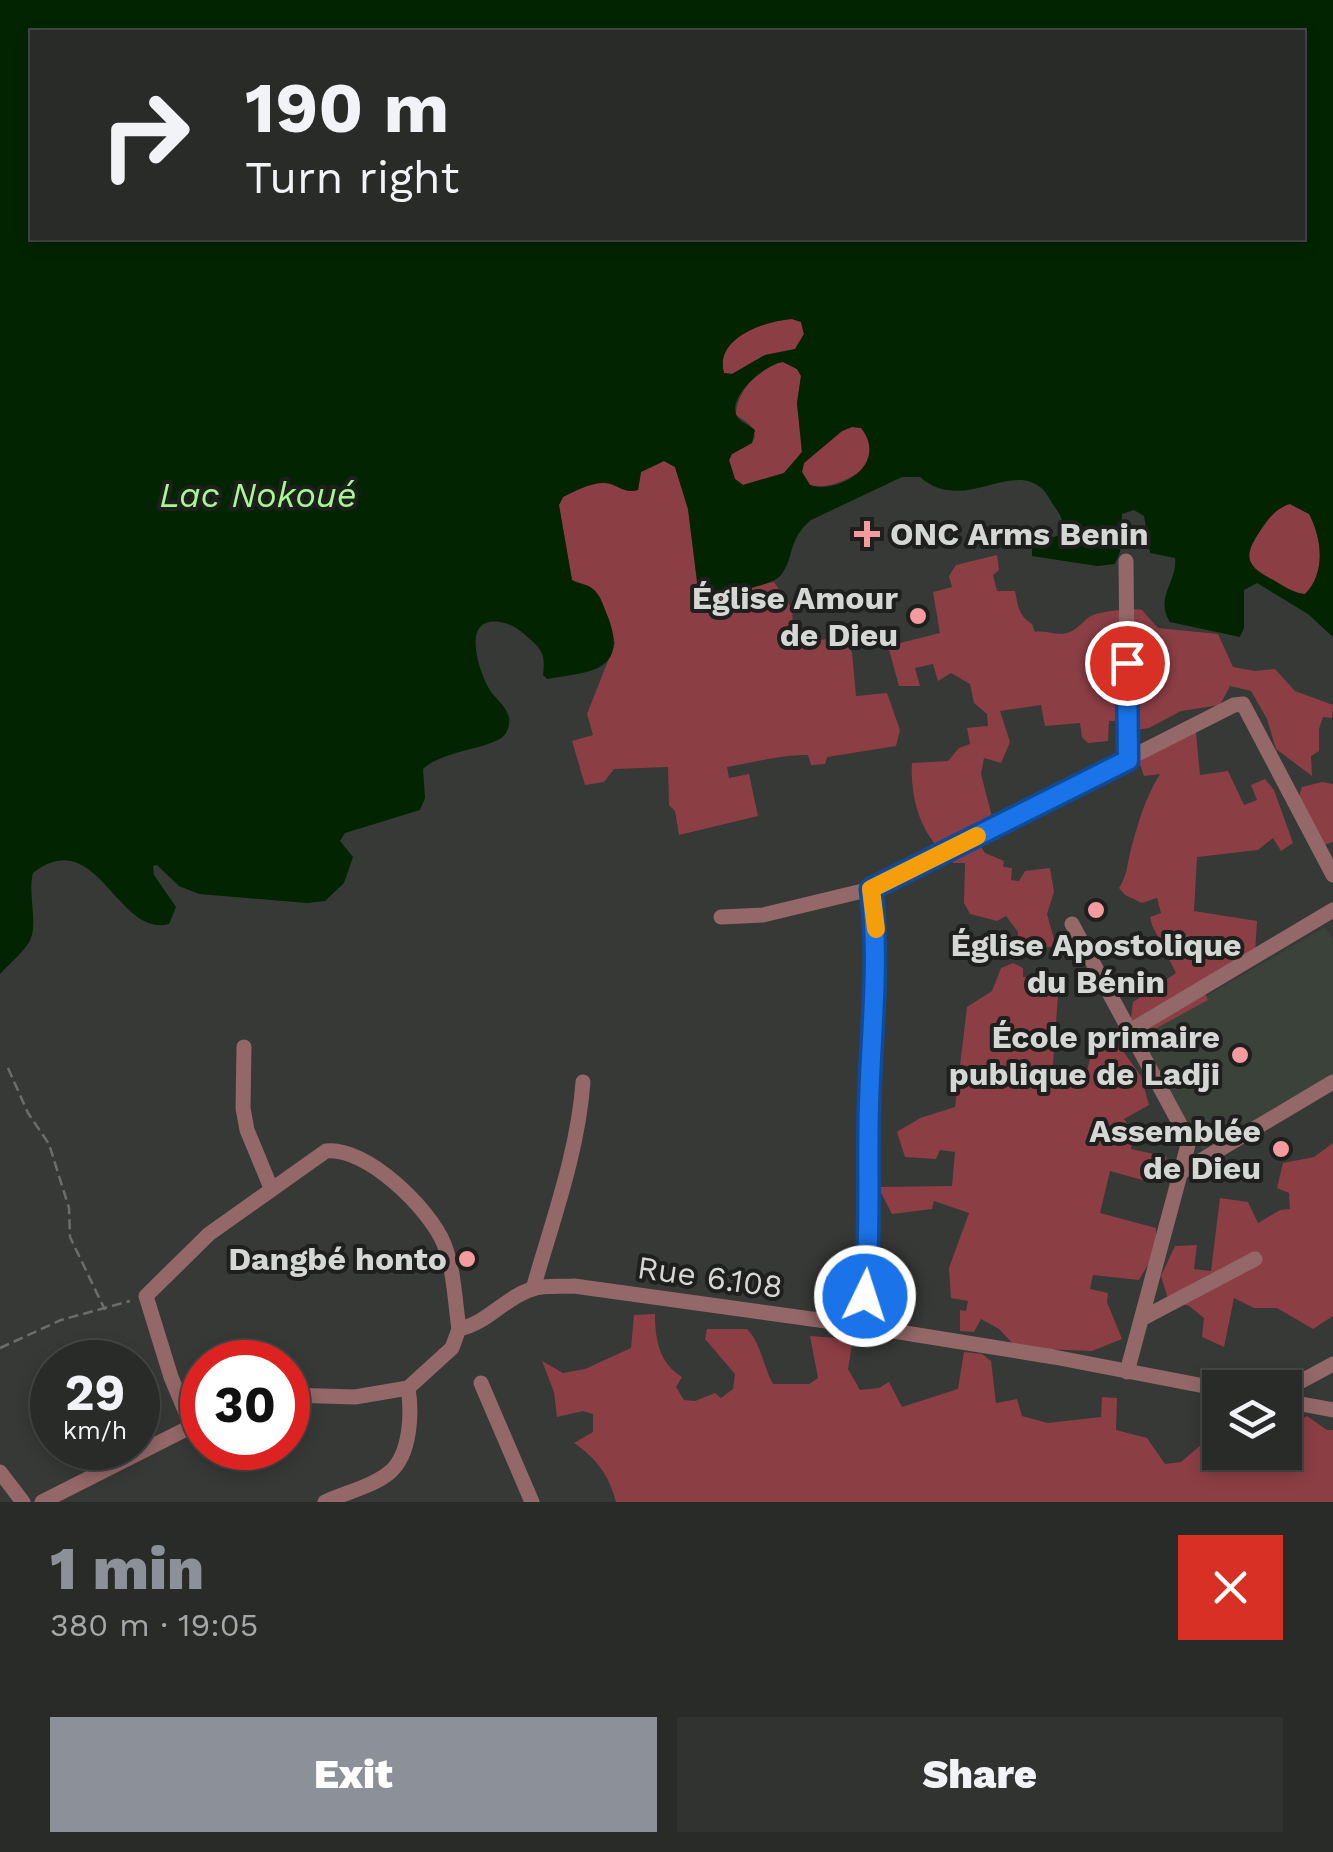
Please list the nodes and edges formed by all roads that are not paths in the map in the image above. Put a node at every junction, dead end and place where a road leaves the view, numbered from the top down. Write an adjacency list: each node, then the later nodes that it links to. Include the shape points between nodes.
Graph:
1 (1126, 561): 2 (street)
2 (1128, 760): 3 (street, via 1243,704); 4 (street)
3 (1333, 875)
4 (871, 889): 6 (street, via 763,915); 17 (street, via 876,958)
5 (1333, 910): 8 (street)
6 (722, 917)
7 (1072, 924): 8 (street)
8 (1128, 1032): 12 (street, via 1190,1142)
9 (244, 1047): 13 (street, via 245,1119)
10 (583, 1082): 15 (street)
11 (1333, 1082): 12 (street)
12 (1180, 1172): 16 (street)
13 (271, 1188): 18 (street, via 337,1150 390,1179 444,1245); 23 (street, via 208,1234 148,1292)
14 (1255, 1259): 16 (street)
15 (533, 1289): 17 (street, Rue 6.108, via 596,1288); 18 (street, via 479,1325)
16 (1143, 1318): 20 (street)
17 (862, 1326): 20 (street, Rue 6.108)
18 (459, 1329): 25 (street, via 452,1348)
19 (1333, 1364): 21 (street)
20 (1126, 1372): 24 (street, Rue 6.108)
21 (1302, 1381)
22 (480, 1382): 34 (street)
23 (180, 1383)
24 (1202, 1386)
25 (408, 1388): 26 (street, via 355,1398); 33 (street, via 404,1448 392,1471)
26 (310, 1396)
27 (1302, 1404): 28 (street)
28 (1333, 1410)
29 (180, 1433): 32 (street)
30 (0, 1472): 31 (street)
31 (23, 1502)
32 (42, 1502)
33 (324, 1502)
34 (532, 1502)

